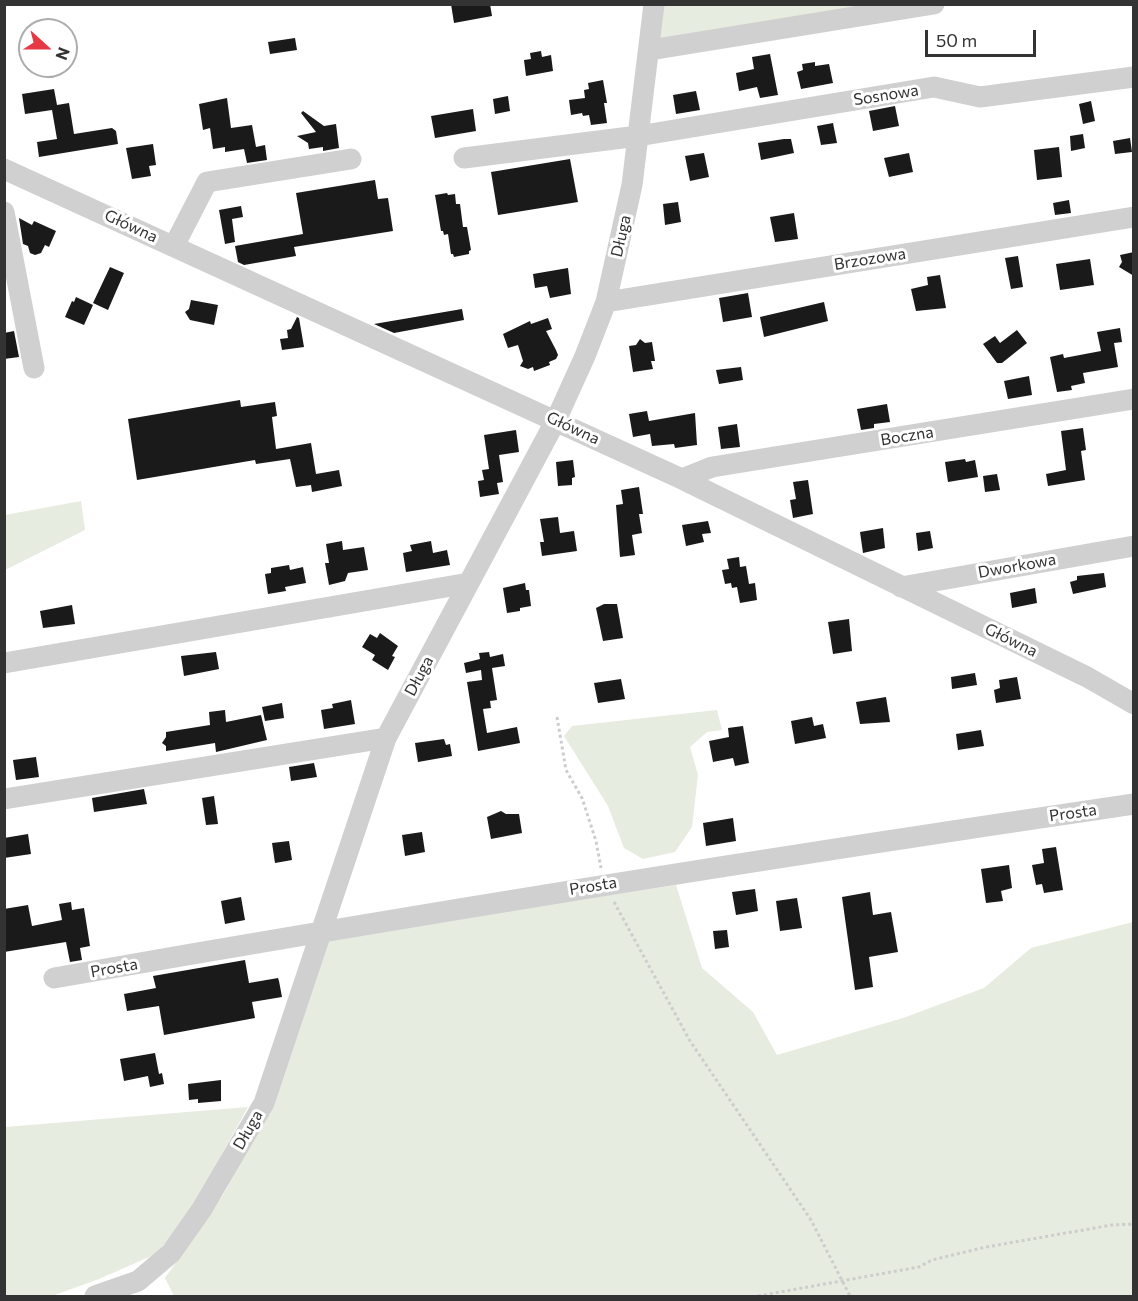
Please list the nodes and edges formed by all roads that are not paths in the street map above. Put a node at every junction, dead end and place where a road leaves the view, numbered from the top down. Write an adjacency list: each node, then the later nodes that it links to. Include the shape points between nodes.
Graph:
1 (654, 4): 3 (street, Długa)
2 (934, 4): 3 (street)
3 (650, 50): 5 (street, Długa)
4 (1134, 77): 5 (street, Sosnowa, via 980,97 934,87)
5 (638, 136): 7 (street, Sosnowa); 12 (street, Długa, via 633,185)
6 (351, 159): 11 (street, via 207,182)
7 (464, 159)
8 (4, 169): 11 (street, Główna)
9 (4, 212): 13 (street)
10 (1134, 217): 12 (street, Brzozowa)
11 (174, 246): 15 (street, Główna)
12 (606, 302): 15 (street, Długa)
13 (34, 368)
14 (1134, 399): 16 (street, Boczna, via 712,467)
15 (556, 420): 16 (street, Główna); 18 (street, Długa)
16 (682, 479): 19 (street, Główna)
17 (1134, 546): 19 (street, Dworkowa)
18 (470, 583): 20 (street); 22 (street, Długa)
19 (901, 587): 21 (street, Główna, via 1088,677)
20 (4, 663)
21 (1134, 704)
22 (386, 738): 23 (street); 25 (street, Długa)
23 (4, 799)
24 (1134, 804): 25 (street, Prosta)
25 (322, 931): 26 (street, Prosta); 27 (street, Długa, via 264,1102 202,1209 171,1253 138,1281)
26 (54, 978)
27 (95, 1296)

